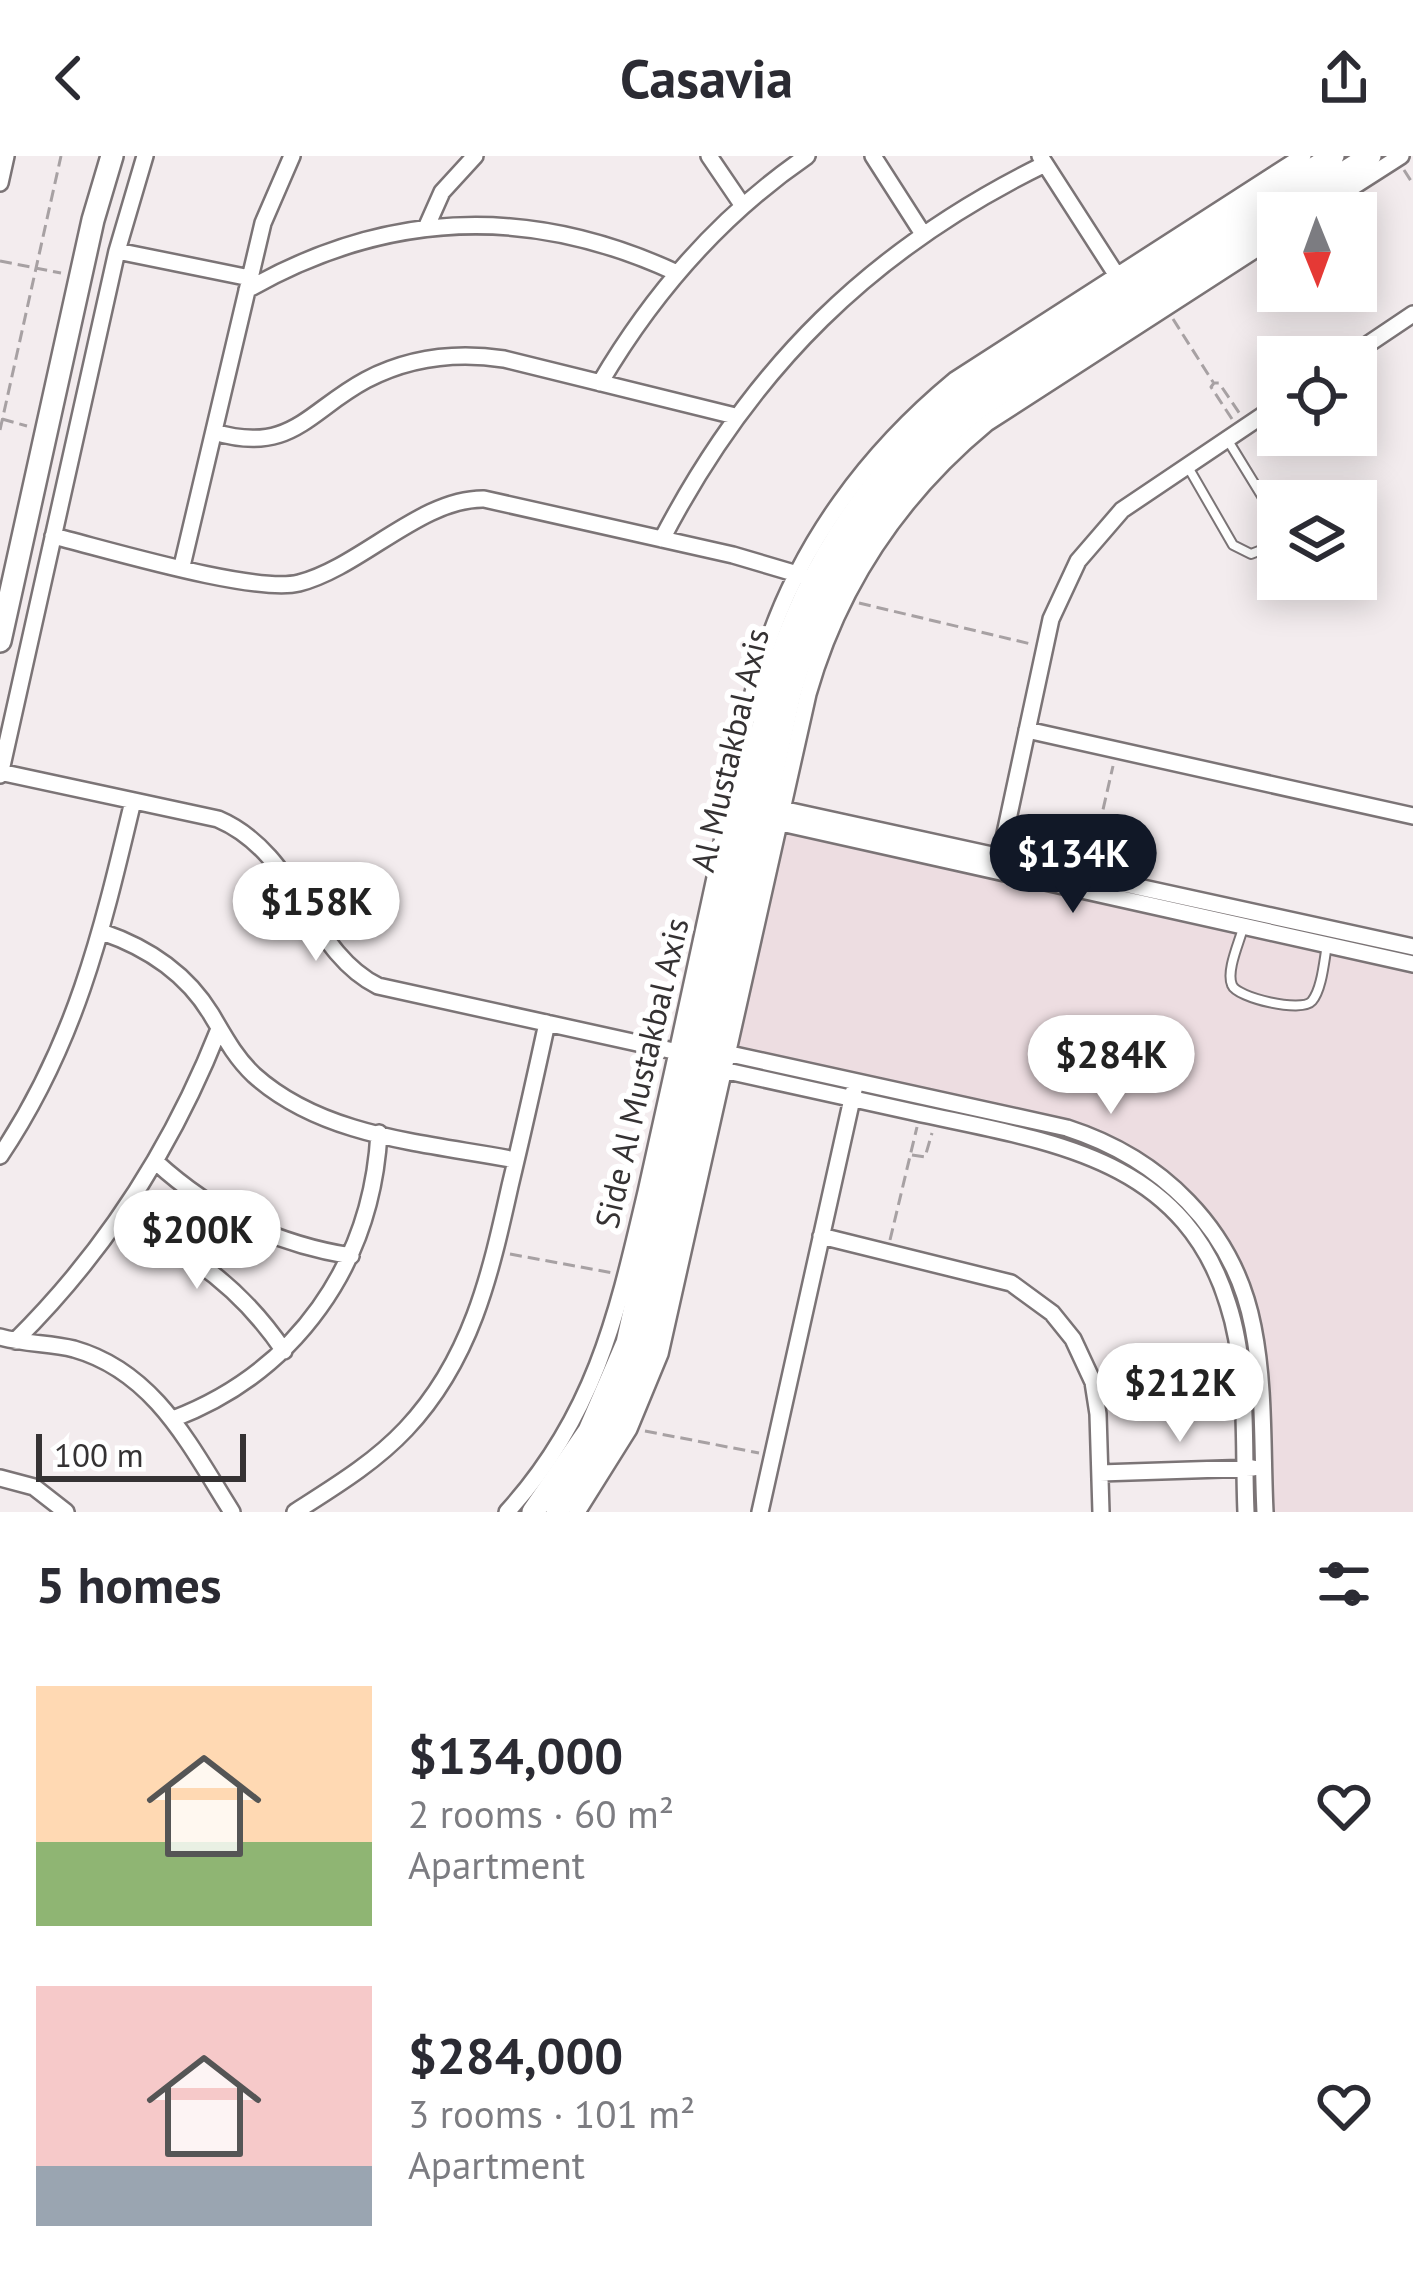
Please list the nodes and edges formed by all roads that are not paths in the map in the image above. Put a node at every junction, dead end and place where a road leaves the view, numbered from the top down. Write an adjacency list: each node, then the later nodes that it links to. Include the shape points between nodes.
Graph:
1 (6, 156): 14 (street)
2 (112, 156): 38 (street)
3 (145, 156): 22 (street)
4 (292, 156): 25 (street)
5 (475, 156): 18 (street, via 450,180)
6 (709, 156): 17 (street)
7 (807, 156): 17 (street)
8 (873, 156): 20 (street)
9 (1303, 156): 24 (street)
10 (1333, 156): 24 (street, Al Mustakbal Axis)
11 (1370, 156): 15 (street, Al Mustakbal Axis)
12 (1401, 156): 16 (street)
13 (1042, 160): 20 (street); 24 (street)
14 (0, 183)
15 (1314, 192)
16 (1345, 192)
17 (743, 206): 23 (street)
18 (426, 228): 23 (street, via 500,226 573,236); 25 (street, via 333,249)
19 (1257, 229): 42 (street, Al Mustakbal Axis, via 977,409 894,490 842,565 808,639)
20 (922, 234): 29 (street, via 820,319)
21 (1257, 249): 42 (street, via 967,440 898,512 843,599)
22 (117, 251): 25 (street); 34 (street)
23 (676, 274): 28 (street)
24 (1122, 283): 37 (street, Al Mustakbal Axis, via 920,432)
25 (249, 284): 31 (street)
26 (1413, 314): 27 (street)
27 (1377, 338)
28 (600, 383): 29 (street); 31 (street, via 504,358 445,356 366,380 284,433)
29 (735, 416): 35 (street)
30 (1257, 419): 32 (street)
31 (214, 432): 36 (street)
32 (1238, 432): 33 (street); 33 (lane, via 1276,519 1276,537 1264,551 1233,545)
33 (1187, 466): 39 (street, via 1122,510 1091,543 1058,599)
34 (53, 536): 36 (street); 40 (street)
35 (662, 539): 36 (street, via 474,499 300,583 261,585); 37 (street)
36 (182, 566)
37 (805, 576): 42 (street, Al Mustakbal Axis, via 776,672); 45 (street, via 773,626 756,682)
38 (0, 641)
39 (1027, 730): 43 (street); 44 (street)
40 (0, 773): 41 (street)
41 (133, 801): 47 (street); 51 (street, via 218,819 254,839 368,981)
42 (765, 812): 44 (street); 45 (street, Al Mustakbal Axis); 53 (street, Al Mustakbal Axis)
43 (1413, 816)
44 (998, 865): 46 (street); 49 (street, via 1088,876)
45 (725, 870): 53 (street, Al Mustakbal Axis)
46 (1243, 927): 48 (street); 48 (lane, via 1233,988 1295,1007 1314,998)
47 (102, 932): 52 (street, via 166,964); 56 (street, via 68,1036)
48 (1328, 945): 50 (street)
49 (1413, 947)
50 (1413, 964)
51 (547, 1023): 53 (street); 57 (street)
52 (219, 1029): 55 (street, via 239,1060 288,1100); 58 (street)
53 (706, 1057): 54 (street); 72 (street, Side Al Mustakbal Axis, via 589,1392); 73 (street, Al Mustakbal Axis, via 627,1343 589,1431); 74 (street, Al Mustakbal Axis, via 645,1349 606,1440); 75 (street, via 669,1321 629,1429)
54 (854, 1090): 60 (street); 65 (street, via 1091,1136 1179,1191 1212,1230 1246,1299 1257,1350); 66 (street, via 928,1116 1062,1145 1148,1187 1182,1220 1220,1281 1234,1327)
55 (379, 1133): 57 (street); 61 (street, via 371,1196)
56 (0, 1156)
57 (516, 1160): 71 (street, via 485,1293 422,1412 364,1466)
58 (157, 1162): 59 (street); 61 (street, via 235,1220)
59 (118, 1222): 62 (street, via 69,1284); 63 (street, via 203,1264 256,1312)
60 (821, 1236): 67 (street, via 1011,1283 1052,1313 1093,1382); 76 (street)
61 (351, 1256): 63 (street)
62 (8, 1339): 64 (street, via 106,1362)
63 (284, 1351): 64 (street, via 232,1391)
64 (172, 1419): 70 (street)
65 (1262, 1467): 66 (street); 79 (street)
66 (1244, 1468): 67 (street); 78 (street)
67 (1100, 1473): 77 (street)
68 (0, 1478): 69 (street, via 34,1487)
69 (66, 1512)
70 (232, 1512)
71 (295, 1512)
72 (508, 1512)
73 (533, 1512)
74 (557, 1512)
75 (577, 1512)
76 (760, 1512)
77 (1101, 1512)
78 (1246, 1512)
79 (1265, 1512)

